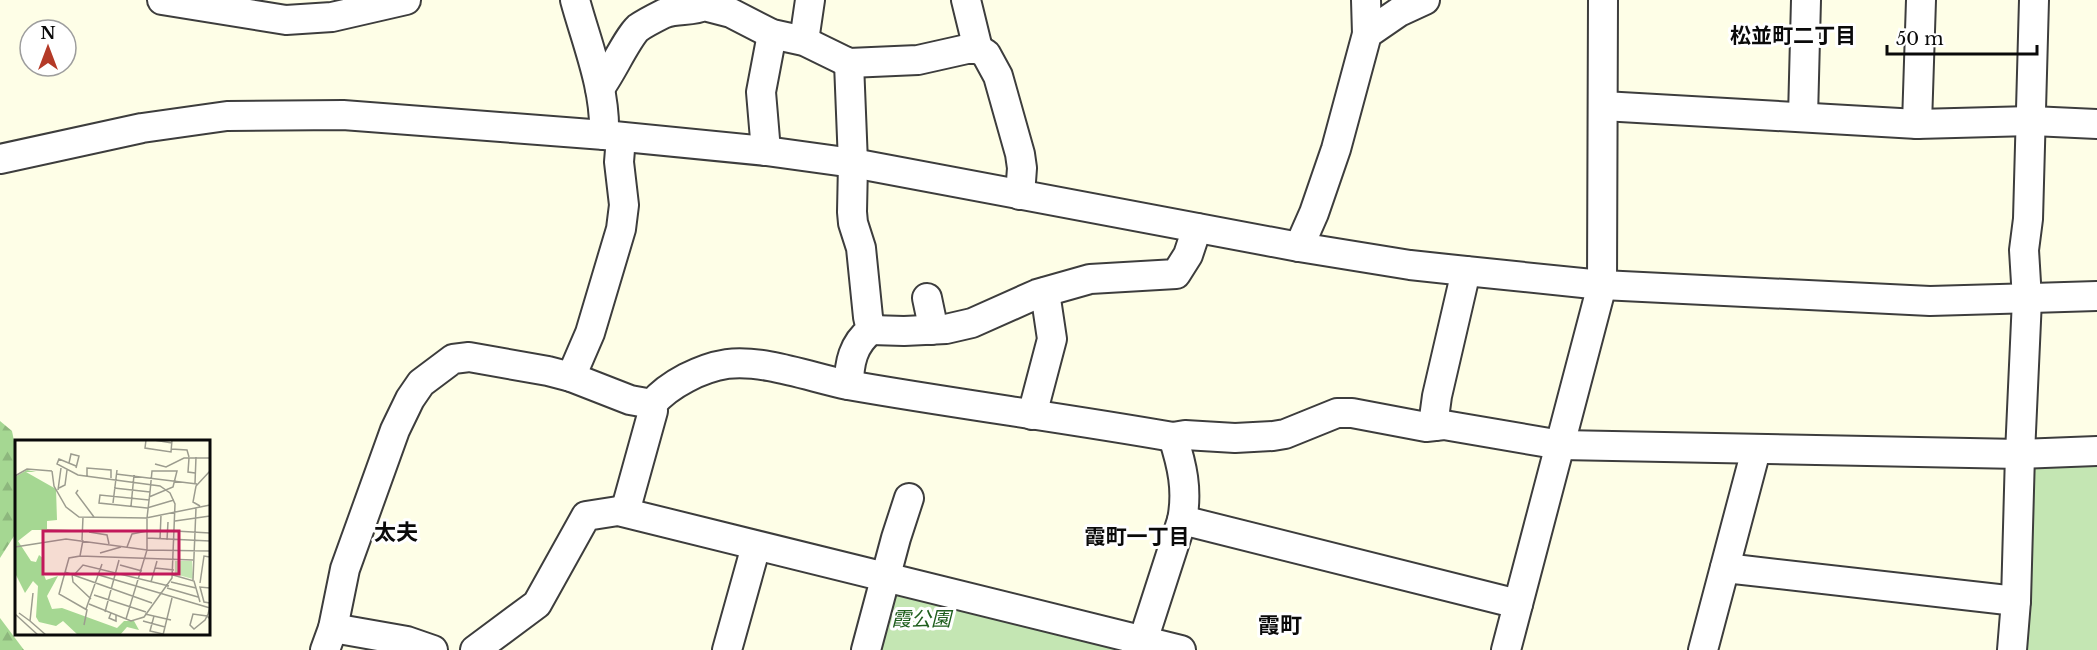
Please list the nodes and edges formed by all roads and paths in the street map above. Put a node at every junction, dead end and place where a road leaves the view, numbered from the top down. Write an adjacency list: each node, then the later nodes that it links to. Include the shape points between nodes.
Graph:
1 (164, 0): 2 (street, via 286,20 332,17)
2 (406, 0)
3 (575, 0): 18 (street)
4 (810, 0): 15 (street)
5 (966, 0): 16 (street)
6 (1366, 0): 14 (street)
7 (1425, 0): 14 (street)
8 (1603, 0): 19 (street)
9 (1806, 0): 20 (street)
10 (1921, 0): 22 (street)
11 (2034, 0): 21 (street)
12 (704, 3): 13 (street); 18 (street, via 699,9 664,13 637,29)
13 (772, 34): 15 (street); 25 (street, via 760,92)
14 (1367, 34): 30 (street, via 1336,149)
15 (804, 41): 17 (street)
16 (978, 49): 17 (street, via 918,60); 28 (street, via 986,54 998,76 1006,103 1022,168)
17 (849, 63): 27 (street)
18 (600, 88): 24 (street)
19 (1604, 106): 20 (street); 32 (street)
20 (1803, 117): 22 (street)
21 (2031, 121): 22 (street); 23 (street); 36 (street, via 2025,250)
22 (1917, 124)
23 (2097, 124)
24 (612, 136): 25 (street); 26 (street, via 343,115 227,116 142,128); 39 (street, via 624,205 621,229 590,333)
25 (766, 151): 27 (street)
26 (0, 159)
27 (853, 163): 28 (street); 37 (street, via 853,223 861,248)
28 (1020, 195): 29 (street)
29 (1197, 228): 30 (street); 33 (street, via 1188,255 1176,274 1090,279)
30 (1299, 247): 31 (street)
31 (1466, 272): 32 (street); 43 (street, via 1437,396)
32 (1602, 285): 36 (street, via 1930,301); 45 (street)
33 (1045, 292): 38 (street, via 972,323); 42 (street, via 1052,339)
34 (2097, 296): 36 (street)
35 (927, 298): 38 (street)
36 (2027, 299): 48 (street)
37 (871, 330): 38 (street); 40 (street, via 858,343 850,360)
38 (931, 330)
39 (571, 377): 41 (street, via 630,400); 57 (street, via 469,357 453,359 422,384 395,430 345,569)
40 (849, 385): 41 (street, via 782,369 728,364 674,384); 42 (street)
41 (652, 404): 50 (street)
42 (1032, 415): 44 (street)
43 (1435, 426): 44 (street, via 1337,413 1273,436); 45 (street)
44 (1173, 437): 51 (street, via 1185,484)
45 (1561, 445): 46 (street); 56 (street)
46 (1756, 450): 48 (street); 53 (street)
47 (2097, 451): 48 (street)
48 (2020, 454): 55 (street)
49 (909, 498): 54 (street)
50 (625, 512): 52 (street); 60 (street, via 586,516 537,604)
51 (1182, 520): 56 (street); 58 (street)
52 (756, 546): 54 (street); 61 (street)
53 (1725, 568): 55 (street); 65 (street)
54 (886, 578): 58 (street); 62 (street)
55 (2016, 601): 66 (street)
56 (1518, 604): 64 (street)
57 (329, 639): 59 (street, via 407,641)
58 (1141, 645): 63 (street)
59 (433, 650)
60 (475, 650)
61 (728, 650)
62 (866, 650)
63 (1181, 650)
64 (1506, 650)
65 (1703, 650)
66 (2012, 650)

